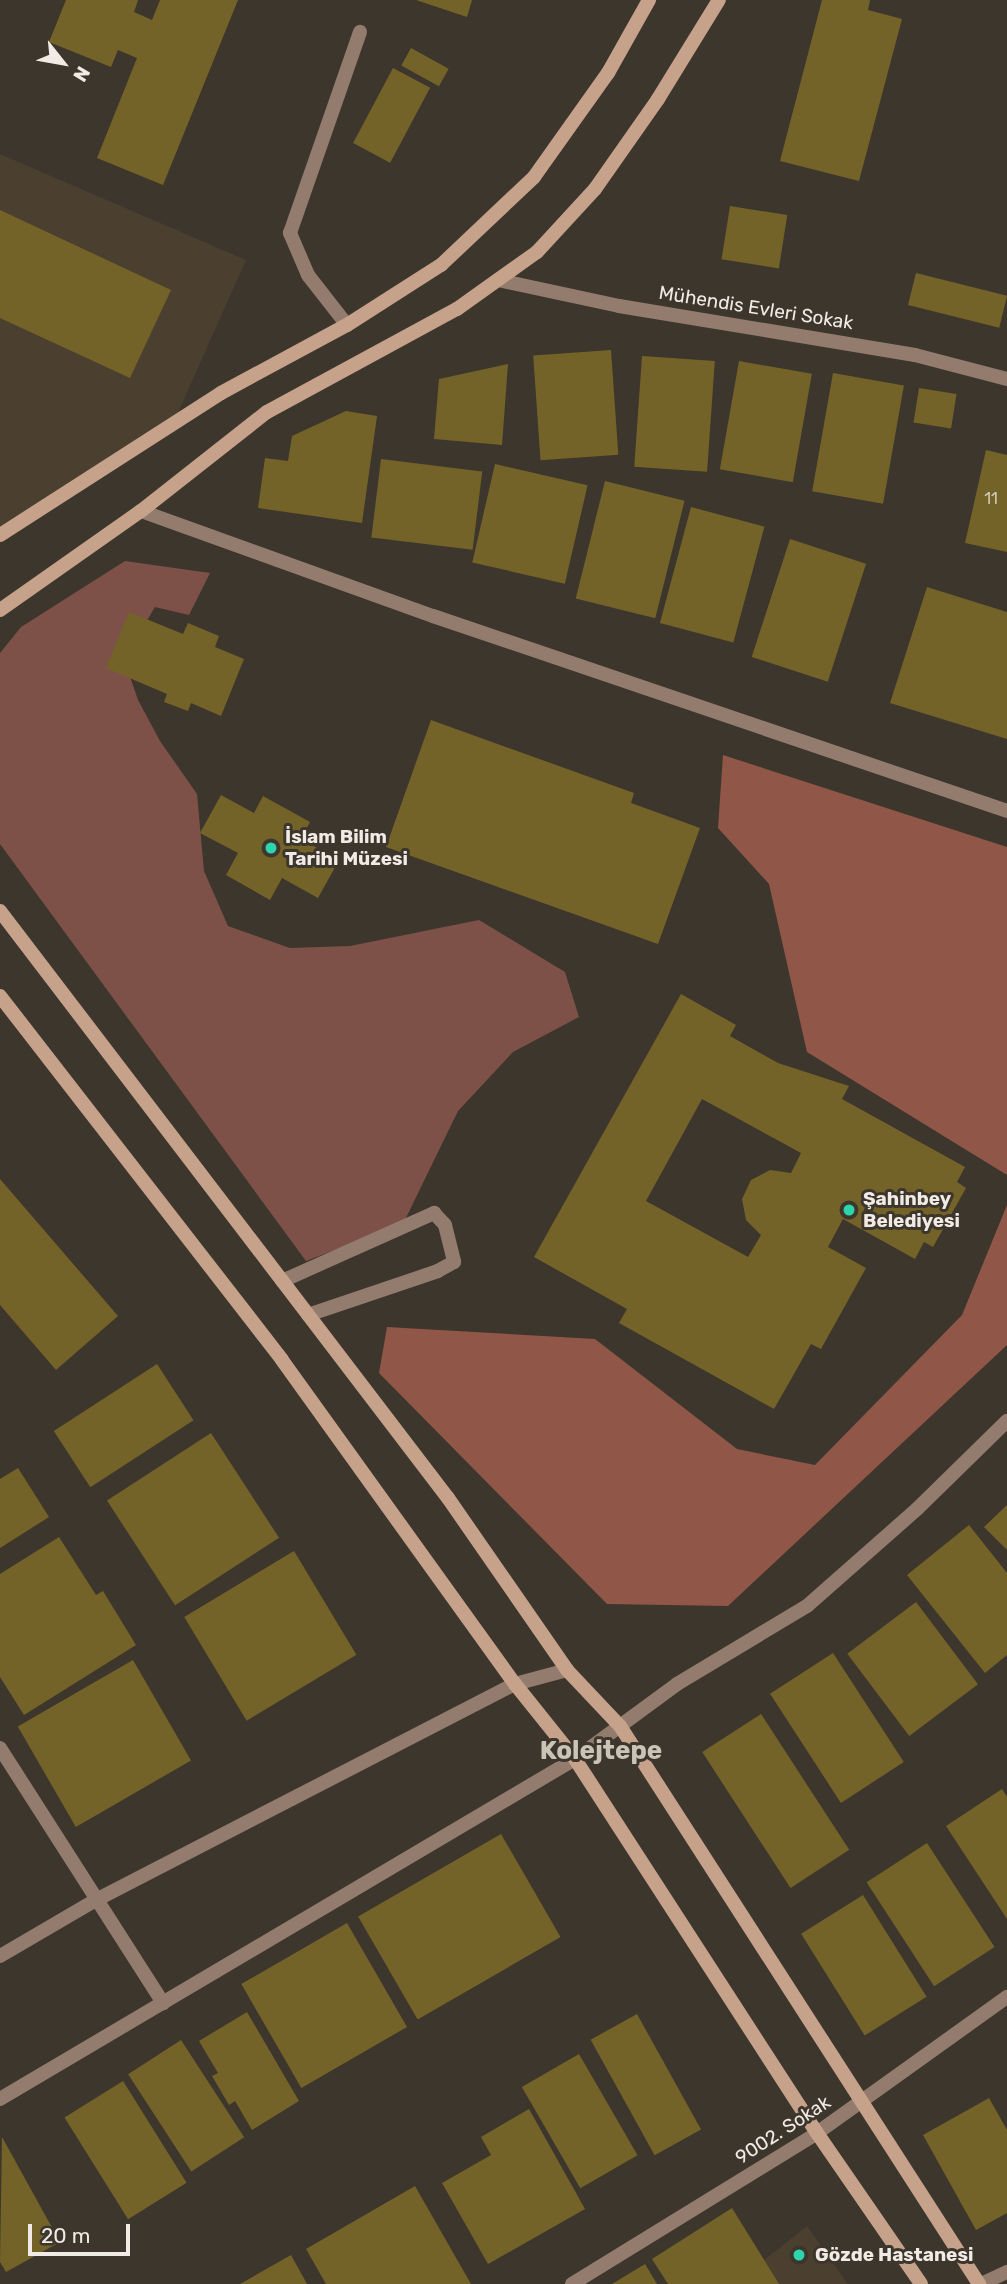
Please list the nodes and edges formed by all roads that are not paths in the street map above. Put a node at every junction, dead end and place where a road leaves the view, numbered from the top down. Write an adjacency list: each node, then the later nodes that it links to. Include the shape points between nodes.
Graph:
1 (649, 0): 5 (street, via 608,73 534,177 441,265)
2 (719, 0): 4 (street, via 595,189 537,252)
3 (360, 32): 5 (street, via 290,233 308,275)
4 (498, 280): 6 (street, Mühendis Evleri Sokak, via 619,306 915,355); 7 (street, via 457,309 267,412)
5 (347, 325): 8 (street, via 221,393)
6 (1007, 379)
7 (141, 511): 9 (street); 10 (street, via 433,616)
8 (0, 535)
9 (0, 610)
10 (1007, 811)
11 (0, 911): 13 (street)
12 (0, 996): 17 (street, via 282,1360)
13 (282, 1281): 14 (street); 14 (street, via 426,1216 435,1213 445,1225 454,1262)
14 (308, 1315): 16 (street, via 448,1497)
15 (1007, 1420): 18 (street, via 917,1509 807,1606 677,1684)
16 (567, 1670): 17 (street); 18 (street)
17 (515, 1684): 20 (street); 21 (street)
18 (620, 1726): 20 (street); 26 (street)
19 (0, 1748): 21 (street)
20 (575, 1759): 24 (street); 27 (street)
21 (96, 1900): 22 (street); 24 (street)
22 (0, 1956)
23 (1007, 1997): 26 (street, 9002. Sokak)
24 (163, 2003): 25 (street)
25 (0, 2099)
26 (860, 2102): 27 (street, 9002. Sokak); 31 (street)
27 (817, 2133): 29 (street, 9002. Sokak); 30 (street)
28 (1007, 2272): 31 (street)
29 (572, 2284)
30 (921, 2284)
31 (980, 2284)

